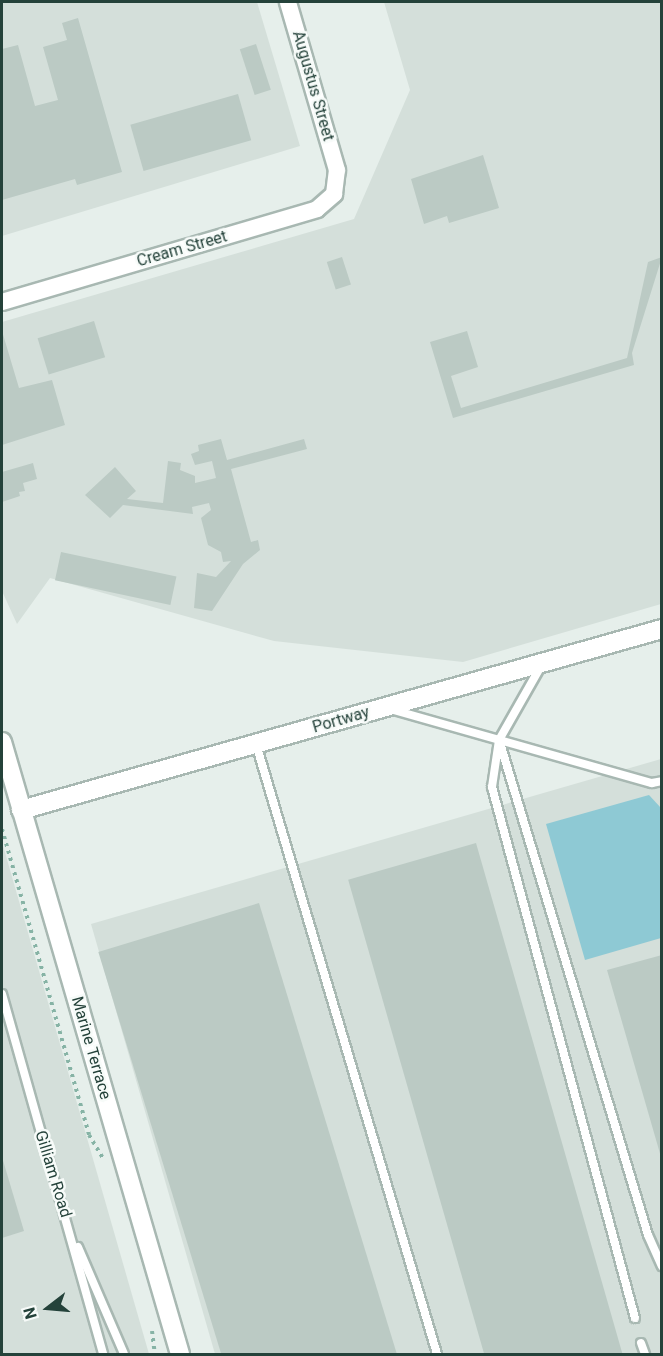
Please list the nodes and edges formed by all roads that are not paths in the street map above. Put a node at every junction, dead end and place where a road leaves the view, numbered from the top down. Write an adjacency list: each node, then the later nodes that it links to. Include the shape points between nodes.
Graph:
1 (288, 2): 2 (street, Augustus Street)
2 (337, 170): 3 (street, Cream Street, via 334,194 317,209)
3 (2, 302)
4 (662, 629): 5 (street, Portway)
5 (543, 663): 6 (street, Portway); 7 (lane)
6 (384, 708): 7 (lane); 9 (street, Portway)
7 (499, 740): 10 (lane, via 652,783); 14 (lane, via 648,1235); 15 (lane, via 492,787)
8 (2, 742): 11 (street, Marine Terrace)
9 (256, 744): 11 (street, Portway); 20 (lane)
10 (662, 781)
11 (21, 810): 19 (street, Marine Terrace)
12 (2, 994): 13 (lane, Gilliam Road)
13 (67, 1220): 17 (lane, Gilliam Road); 18 (lane)
14 (662, 1266)
15 (635, 1318)
16 (641, 1343): 21 (lane)
17 (103, 1354)
18 (124, 1354)
19 (180, 1354)
20 (437, 1354)
21 (645, 1354)

